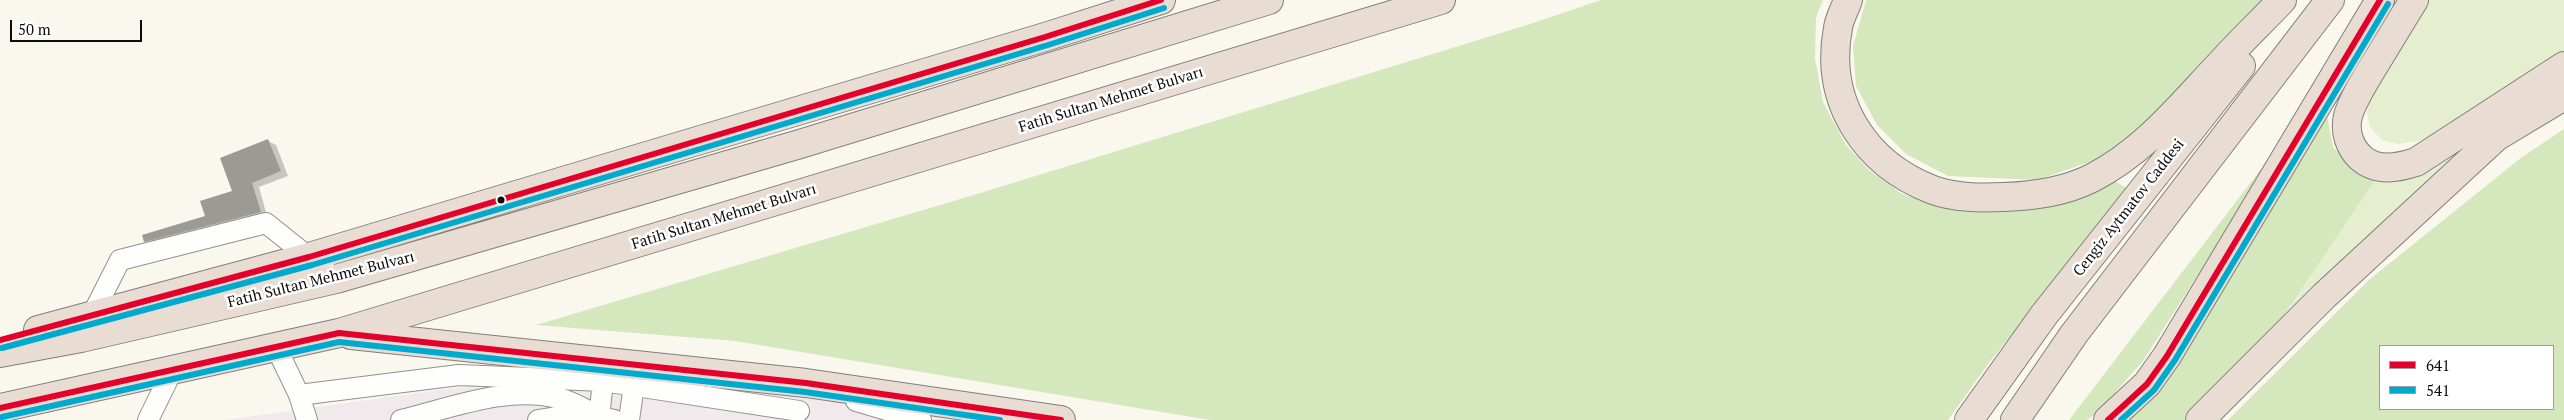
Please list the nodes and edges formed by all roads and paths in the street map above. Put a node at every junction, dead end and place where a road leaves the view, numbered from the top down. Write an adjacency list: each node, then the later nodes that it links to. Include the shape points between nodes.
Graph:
1 (1161, 0): 12 (highway)
2 (1269, 0): 13 (highway, Fatih Sultan Mehmet Bulvarı, via 800,144)
3 (1441, 0): 15 (highway, Fatih Sultan Mehmet Bulvarı)
4 (1848, 0): 5 (highway, via 1838,27 1835,56 1839,90 1852,125 1862,140 1887,164 1934,190 1984,198 2045,194 2090,180 2116,166 2179,110)
5 (2282, 0)
6 (2293, 0): 34 (highway, Cengiz Aytmatov Caddesi, via 2044,315)
7 (2330, 0): 35 (highway, via 2074,334)
8 (2380, 0): 36 (highway, via 2167,356 2147,384)
9 (2414, 0): 10 (highway, via 2357,95 2348,117 2347,134 2352,147 2362,159 2372,164 2400,168 2416,162)
10 (2564, 66)
11 (2564, 96): 37 (highway, via 2496,137 2324,296)
12 (309, 257): 13 (street); 14 (highway); 14 (street, via 266,224 120,260)
13 (336, 279): 14 (highway, Fatih Sultan Mehmet Bulvarı)
14 (87, 326): 16 (highway); 18 (highway, Fatih Sultan Mehmet Bulvarı)
15 (339, 334): 17 (highway, Fatih Sultan Mehmet Bulvarı); 22 (highway)
16 (0, 340)
17 (277, 349): 19 (highway, Fatih Sultan Mehmet Bulvarı); 23 (street)
18 (0, 353)
19 (172, 371): 24 (highway, Fatih Sultan Mehmet Bulvarı); 27 (street)
20 (603, 381): 21 (street); 23 (street, via 460,375); 25 (street)
21 (634, 385): 26 (street); 31 (street)
22 (805, 387): 26 (street); 32 (street); 33 (highway)
23 (299, 395): 28 (street)
24 (0, 408)
25 (600, 416): 29 (street, via 562,399 514,395); 30 (street)
26 (799, 416)
27 (148, 420)
28 (307, 420)
29 (401, 420)
30 (538, 420)
31 (630, 420)
32 (921, 420)
33 (1061, 420)
34 (1969, 420)
35 (2015, 420)
36 (2108, 420)
37 (2200, 420)

